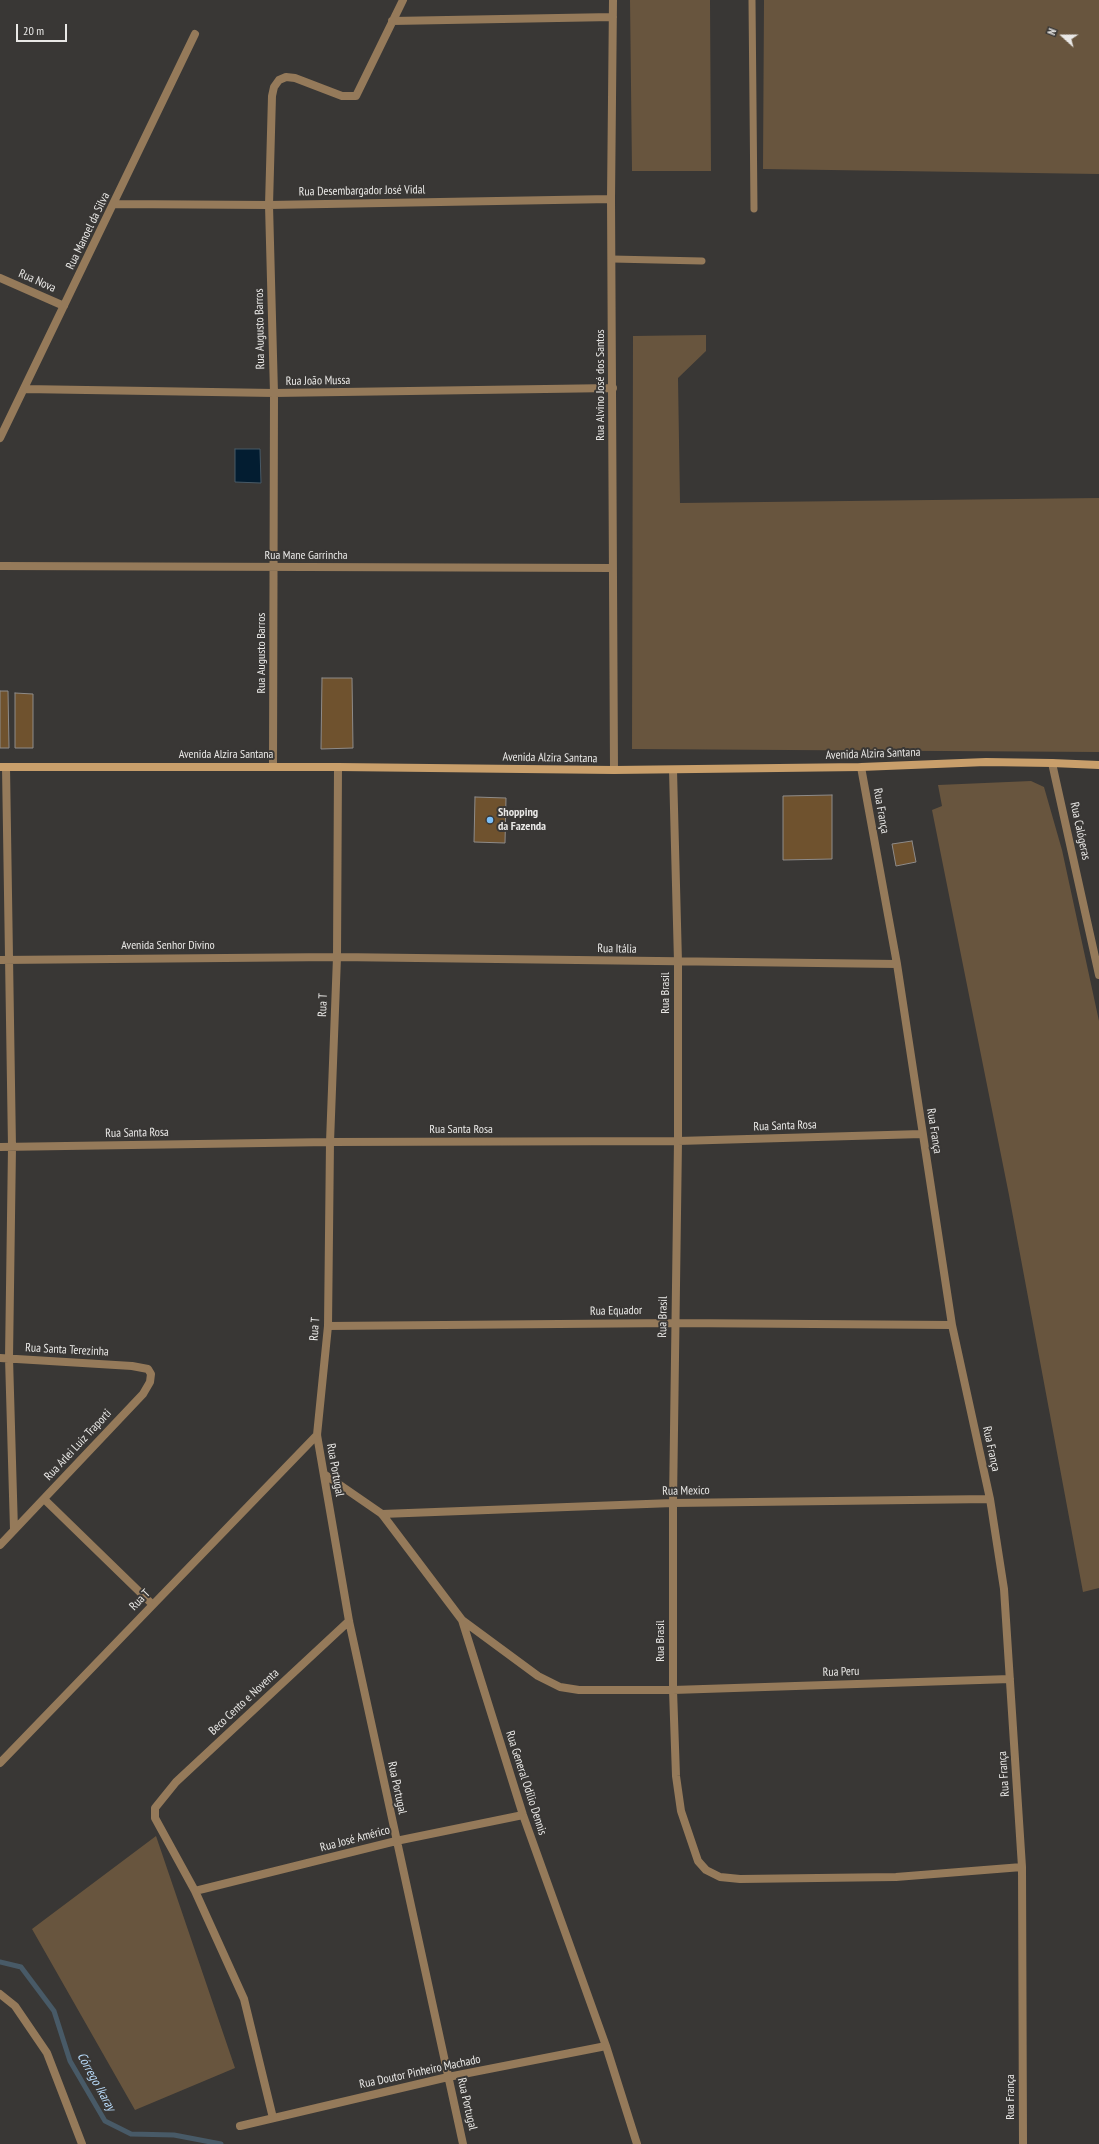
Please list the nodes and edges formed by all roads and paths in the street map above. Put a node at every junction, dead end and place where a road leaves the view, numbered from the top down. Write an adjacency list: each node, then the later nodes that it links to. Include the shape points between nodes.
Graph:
1 (403, 0): 5 (street, Rua Augusto Barros)
2 (613, 0): 4 (street, Rua Alvino José dos Santos)
3 (752, 0): 10 (lane)
4 (613, 17): 5 (street); 7 (street, Rua Alvino José dos Santos)
5 (392, 21): 9 (street, Rua Augusto Barros, via 356,96 342,96 295,78 286,77 274,86)
6 (196, 34): 8 (street, Rua Manoel da Silva)
7 (611, 199): 9 (street, Rua Desembargador José Vidal); 11 (street, Rua Alvino José dos Santos)
8 (114, 204): 9 (street, Rua Desembargador José Vidal); 14 (street, Rua Manoel da Silva)
9 (270, 205): 17 (street, Rua Augusto Barros)
10 (754, 209)
11 (612, 259): 12 (lane); 15 (street, Rua Alvino José dos Santos)
12 (702, 261)
13 (0, 278): 14 (street, Rua Nova)
14 (64, 306): 16 (street, Rua Manoel da Silva)
15 (613, 388): 17 (street, Rua João Mussa); 21 (street, Rua Alvino José dos Santos)
16 (24, 389): 17 (street, Rua João Mussa); 18 (street, Rua Manoel da Silva)
17 (274, 393): 20 (street, Rua Augusto Barros)
18 (0, 438)
19 (0, 566): 20 (street, Rua Mane Garrincha)
20 (275, 568): 21 (street, Rua Mane Garrincha); 25 (street, Rua Augusto Barros)
21 (613, 568): 28 (street, Rua Alvino José dos Santos)
22 (1052, 762): 23 (main road, Avenida Alzira Santana); 27 (main road, Avenida Alzira Santana); 34 (street, Rua Calógeras)
23 (1099, 765)
24 (3, 767): 25 (main road, Avenida Alzira Santana); 31 (street)
25 (273, 767): 26 (main road, Avenida Alzira Santana)
26 (338, 767): 28 (main road, Avenida Alzira Santana); 30 (street, Rua T)
27 (861, 767): 29 (main road, Avenida Alzira Santana); 33 (street, Rua França)
28 (614, 770): 29 (main road, Avenida Alzira Santana)
29 (673, 770): 32 (street, Rua Brasil)
30 (336, 957): 31 (street, Avenida Senhor Divino); 32 (street, Rua Itália); 37 (street, Rua T)
31 (4, 960): 39 (street)
32 (678, 962): 33 (street, Rua Itália); 36 (street, Rua Brasil)
33 (897, 964): 35 (street, Rua França)
34 (1099, 975)
35 (922, 1134): 36 (street, Rua Santa Rosa); 41 (street, Rua França)
36 (678, 1141): 37 (street, Rua Santa Rosa); 40 (street, Rua Brasil)
37 (330, 1142): 39 (street, Rua Santa Rosa); 42 (street, Rua T)
38 (0, 1147): 39 (street, Rua Santa Rosa)
39 (12, 1147): 44 (street)
40 (675, 1323): 41 (street, Rua Equador); 42 (street, Rua Equador); 50 (street, Rua Brasil)
41 (952, 1325): 49 (street, Rua França)
42 (328, 1326): 46 (street, Rua T)
43 (0, 1358): 44 (street, Rua Santa Terezinha)
44 (9, 1358): 45 (street, Rua Santa Terezinha); 52 (street)
45 (132, 1366): 48 (street, Rua Arlei Luiz Traporti, via 148,1369 151,1374 150,1382 143,1394)
46 (317, 1435): 47 (street, Rua Portugal); 54 (street, Rua T)
47 (324, 1474): 51 (street, Rua General Odílio Dennis); 56 (street, Rua Portugal)
48 (44, 1499): 52 (street, Rua Arlei Luiz Traporti); 54 (street)
49 (990, 1499): 50 (street, Rua Mexico); 57 (street, Rua França, via 1004,1589)
50 (673, 1502): 51 (street, Rua Mexico); 58 (street, Rua Brasil)
51 (382, 1514): 55 (street, Rua General Odílio Dennis)
52 (14, 1530): 53 (street, Rua Arlei Luiz Traporti)
53 (0, 1545)
54 (152, 1604): 59 (street, Rua T)
55 (462, 1620): 58 (street, Rua Peru, via 538,1676 560,1687 579,1690); 60 (street, Rua General Odílio Dennis)
56 (349, 1621): 61 (street, Rua Portugal); 63 (street, Beco Cento e Noventa, via 176,1782 157,1803 155,1818)
57 (1010, 1678): 58 (street, Rua Peru); 62 (street, Rua França)
58 (673, 1690): 62 (street, Rua Brasil, via 677,1783 681,1811 698,1861 706,1870 720,1877 740,1879 896,1877)
59 (0, 1763)
60 (523, 1815): 61 (street, Rua José Américo); 65 (street, Rua General Odílio Dennis)
61 (396, 1841): 63 (street, Rua José Américo); 66 (street, Rua Portugal)
62 (1022, 1867): 72 (street, Rua França)
63 (195, 1891): 67 (street, via 244,1999)
64 (0, 1994): 69 (street, via 15,2006 47,2052)
65 (606, 2046): 66 (street, Rua Doutor Pinheiro Machado); 71 (street, Rua General Odílio Dennis)
66 (448, 2077): 67 (street, Rua Doutor Pinheiro Machado); 70 (street, Rua Portugal)
67 (273, 2118): 68 (street, Rua Doutor Pinheiro Machado)
68 (240, 2126)
69 (82, 2144)
70 (463, 2144)
71 (637, 2144)
72 (1023, 2144)

